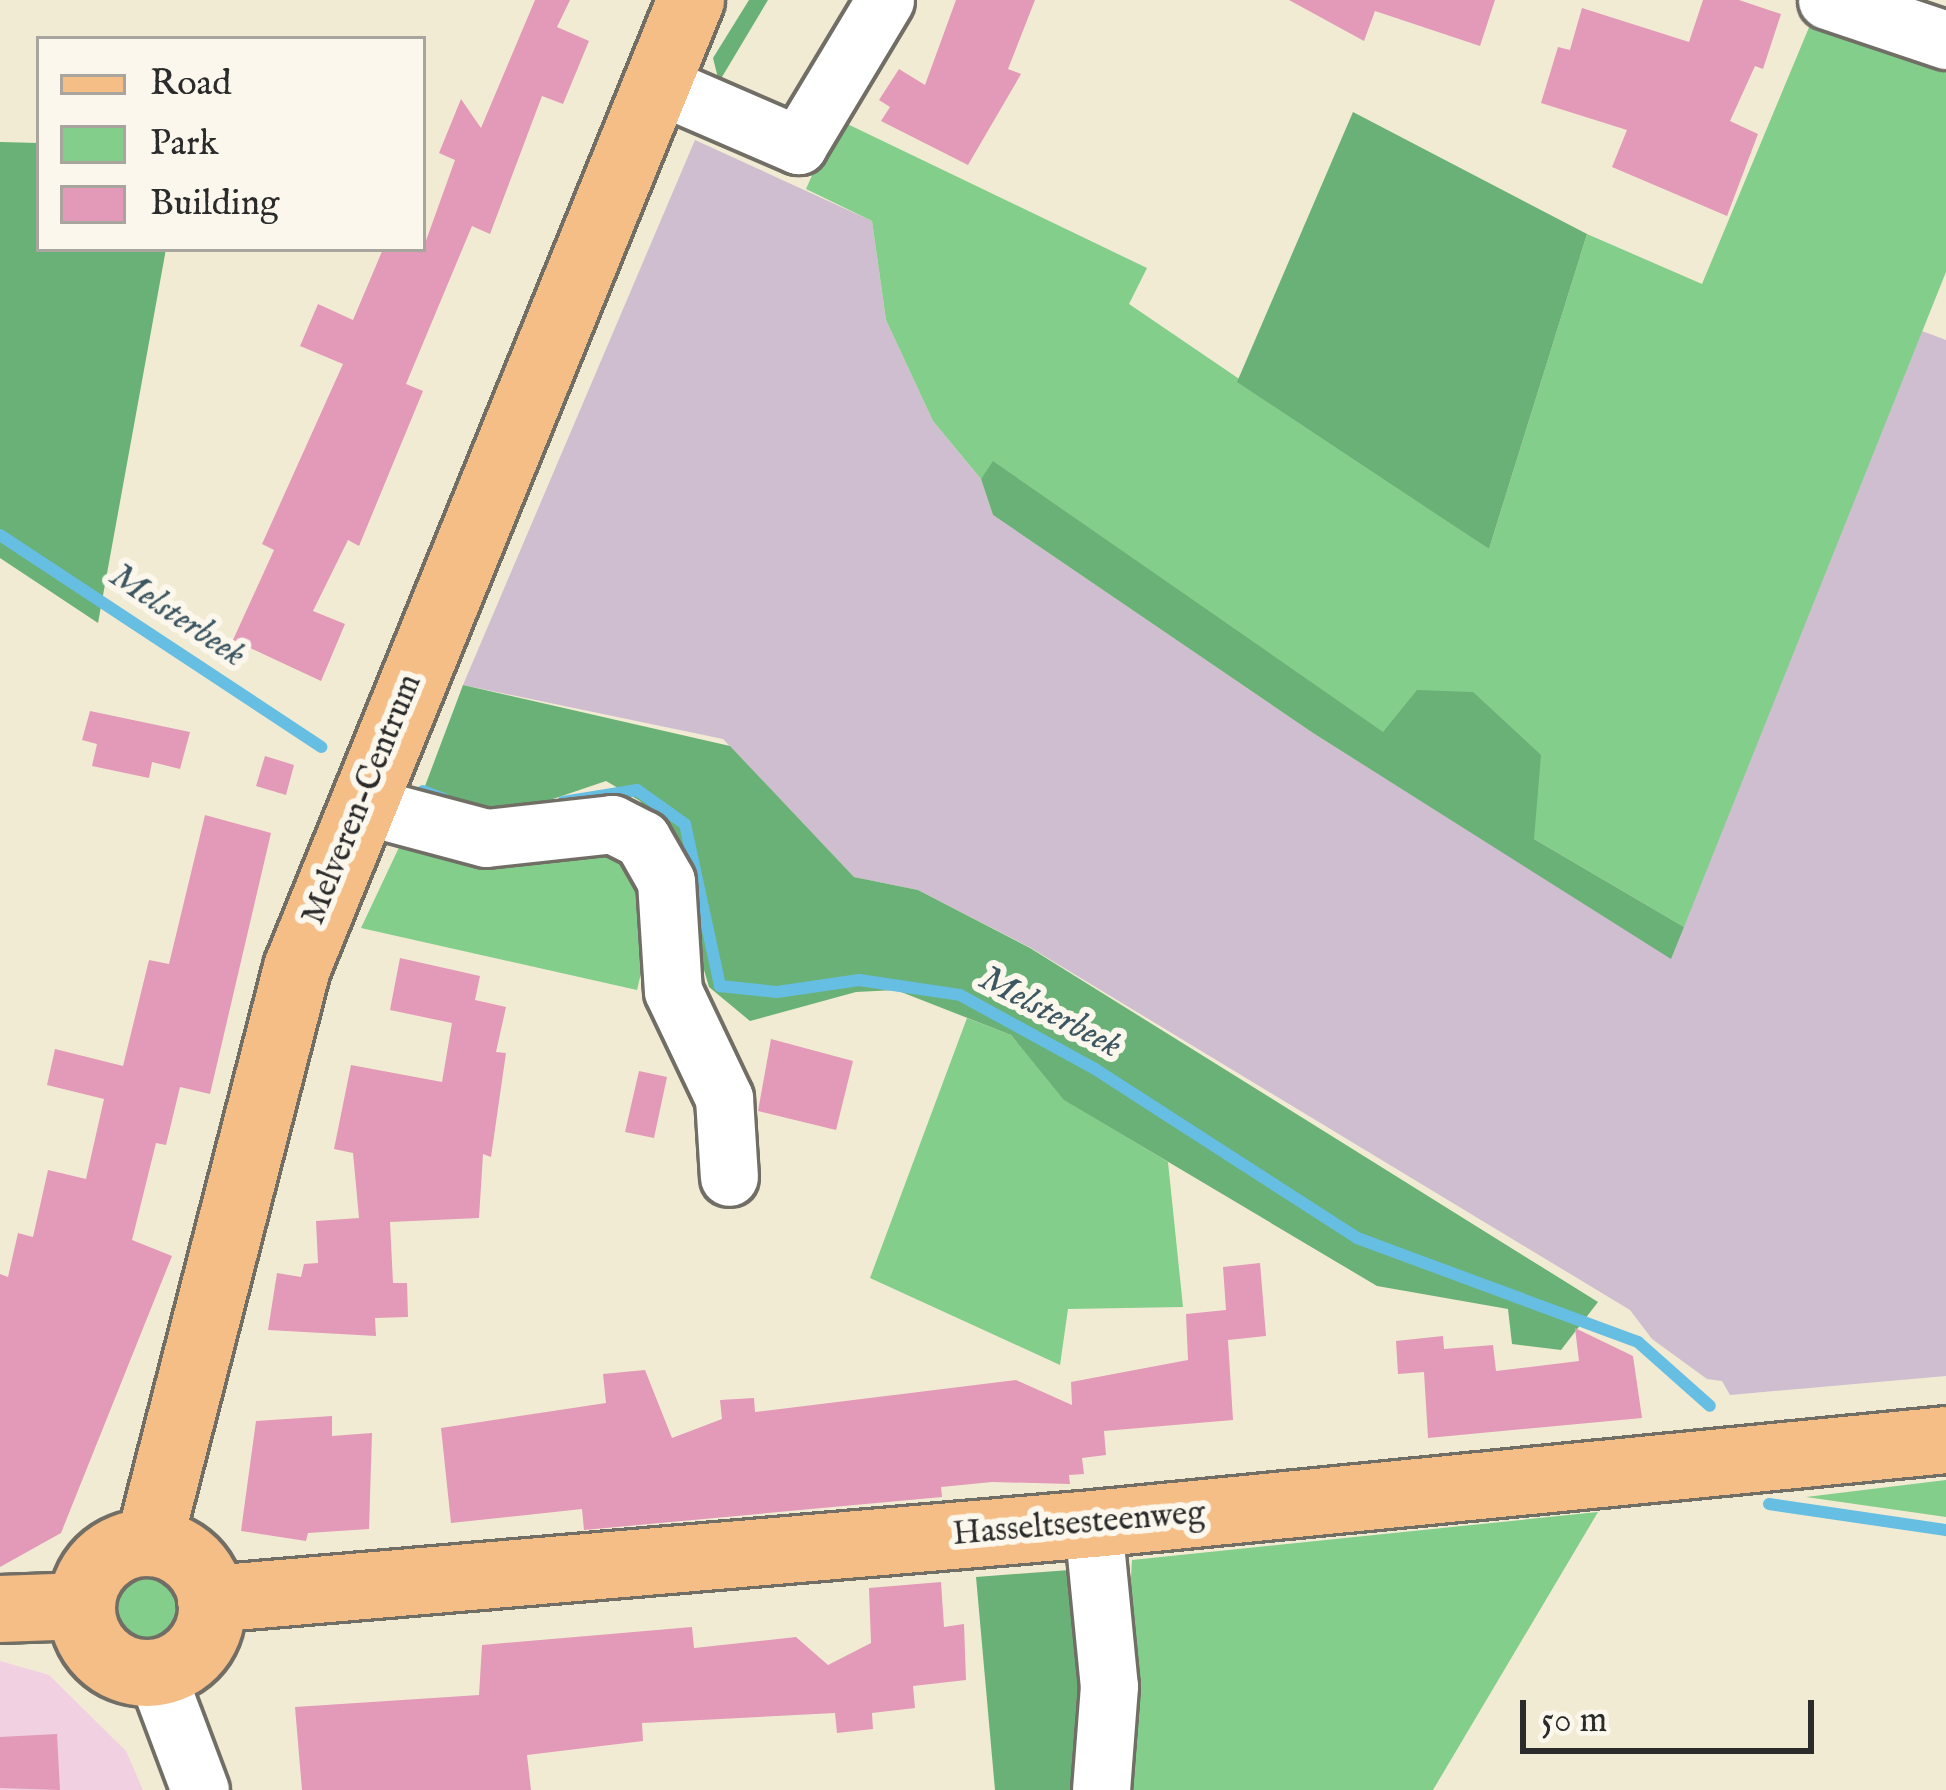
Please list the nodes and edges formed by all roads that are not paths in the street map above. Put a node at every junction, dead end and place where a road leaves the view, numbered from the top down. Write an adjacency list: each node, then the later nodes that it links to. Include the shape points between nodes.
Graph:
1 (691, 0): 5 (main road, Melveren-Centrum)
2 (885, 0): 5 (street, via 798,145)
3 (1826, 0): 4 (street)
4 (1946, 40)
5 (657, 84): 6 (main road, Melveren-Centrum)
6 (362, 806): 7 (street, via 486,838 612,824 642,839 666,881 673,991 724,1098); 10 (main road, Melveren-Centrum, via 298,968)
7 (729, 1177)
8 (1946, 1439): 9 (main road, Hasseltsesteenweg)
9 (1093, 1524): 11 (main road, Hasseltsesteenweg); 16 (street, via 1109,1686)
10 (149, 1543): 11 (main road, via 183,1554); 12 (main road, via 110,1554 85,1586)
11 (212, 1599): 14 (main road, via 192,1654)
12 (82, 1606): 13 (main road); 14 (main road, via 96,1648 113,1663)
13 (0, 1610)
14 (156, 1673): 15 (street)
15 (200, 1790)
16 (1100, 1790)

